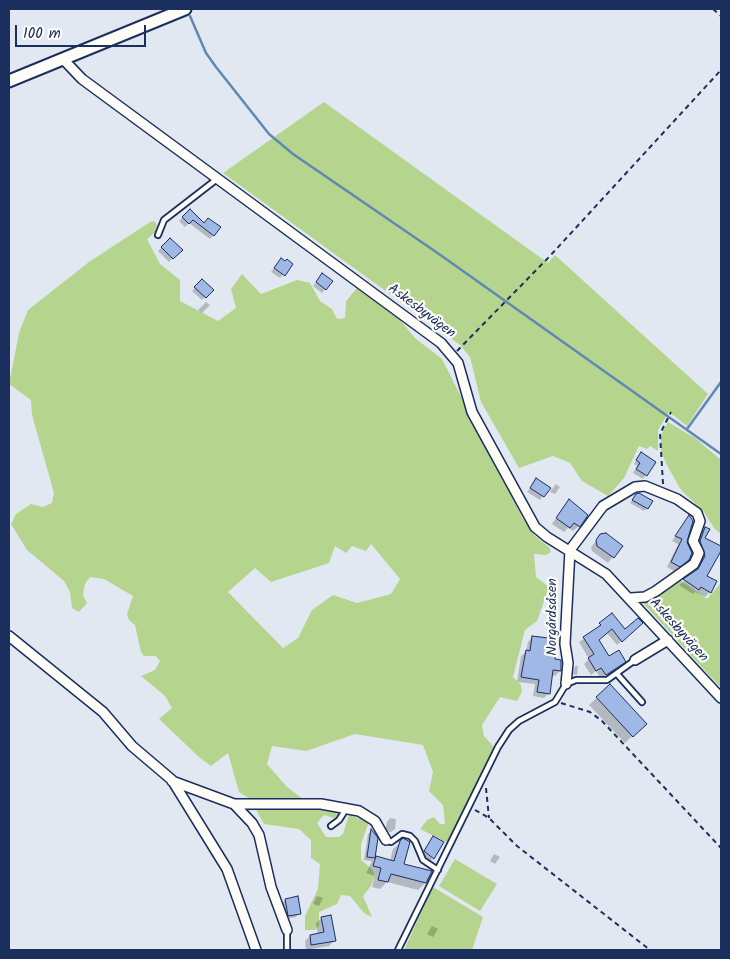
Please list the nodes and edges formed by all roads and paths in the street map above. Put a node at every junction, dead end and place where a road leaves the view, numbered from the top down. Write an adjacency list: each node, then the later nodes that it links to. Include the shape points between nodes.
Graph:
1 (185, 9): 3 (street)
2 (713, 9): 4 (path)
3 (172, 11): 5 (street)
4 (721, 16)
5 (63, 58): 7 (street); 8 (street, Askesbyvägen, via 82,79)
6 (721, 70): 10 (path)
7 (9, 81)
8 (218, 178): 9 (lane, via 164,220); 10 (street, Askesbyvägen)
9 (158, 235)
10 (453, 355): 13 (street, Askesbyvägen, via 461,370 472,412 530,520 541,533)
11 (672, 412): 12 (path, via 660,434)
12 (664, 493): 13 (street, via 645,486 622,494 603,506); 14 (street, via 697,513 700,521 693,541 699,553 694,564 649,596)
13 (570, 550): 14 (street, Askesbyvägen, via 606,574); 19 (street, Norgårdsåsen)
14 (631, 598): 16 (street, Askesbyvägen)
15 (9, 636): 24 (street, via 103,712 137,752)
16 (668, 640): 17 (street); 20 (street, Askesbyvägen)
17 (635, 660): 18 (lane)
18 (617, 674): 19 (lane, via 607,680 576,680); 22 (lane)
19 (566, 684): 21 (lane)
20 (721, 698)
21 (555, 702): 23 (lane, via 509,730); 31 (path, via 590,712 602,721)
22 (642, 702)
23 (484, 777): 26 (lane); 28 (path)
24 (172, 780): 25 (street); 34 (street, via 227,869)
25 (234, 804): 27 (street, via 321,804); 33 (street, via 259,835 271,887)
26 (469, 807): 28 (path); 32 (lane)
27 (346, 808): 29 (lane); 30 (street, via 359,811 375,821)
28 (490, 818): 37 (path, via 517,846)
29 (331, 826)
30 (386, 840): 32 (lane, via 391,842 402,834 410,836 423,860)
31 (721, 848)
32 (438, 870): 36 (lane)
33 (287, 930): 35 (lane)
34 (255, 948)
35 (287, 950)
36 (398, 950)
37 (650, 950)

